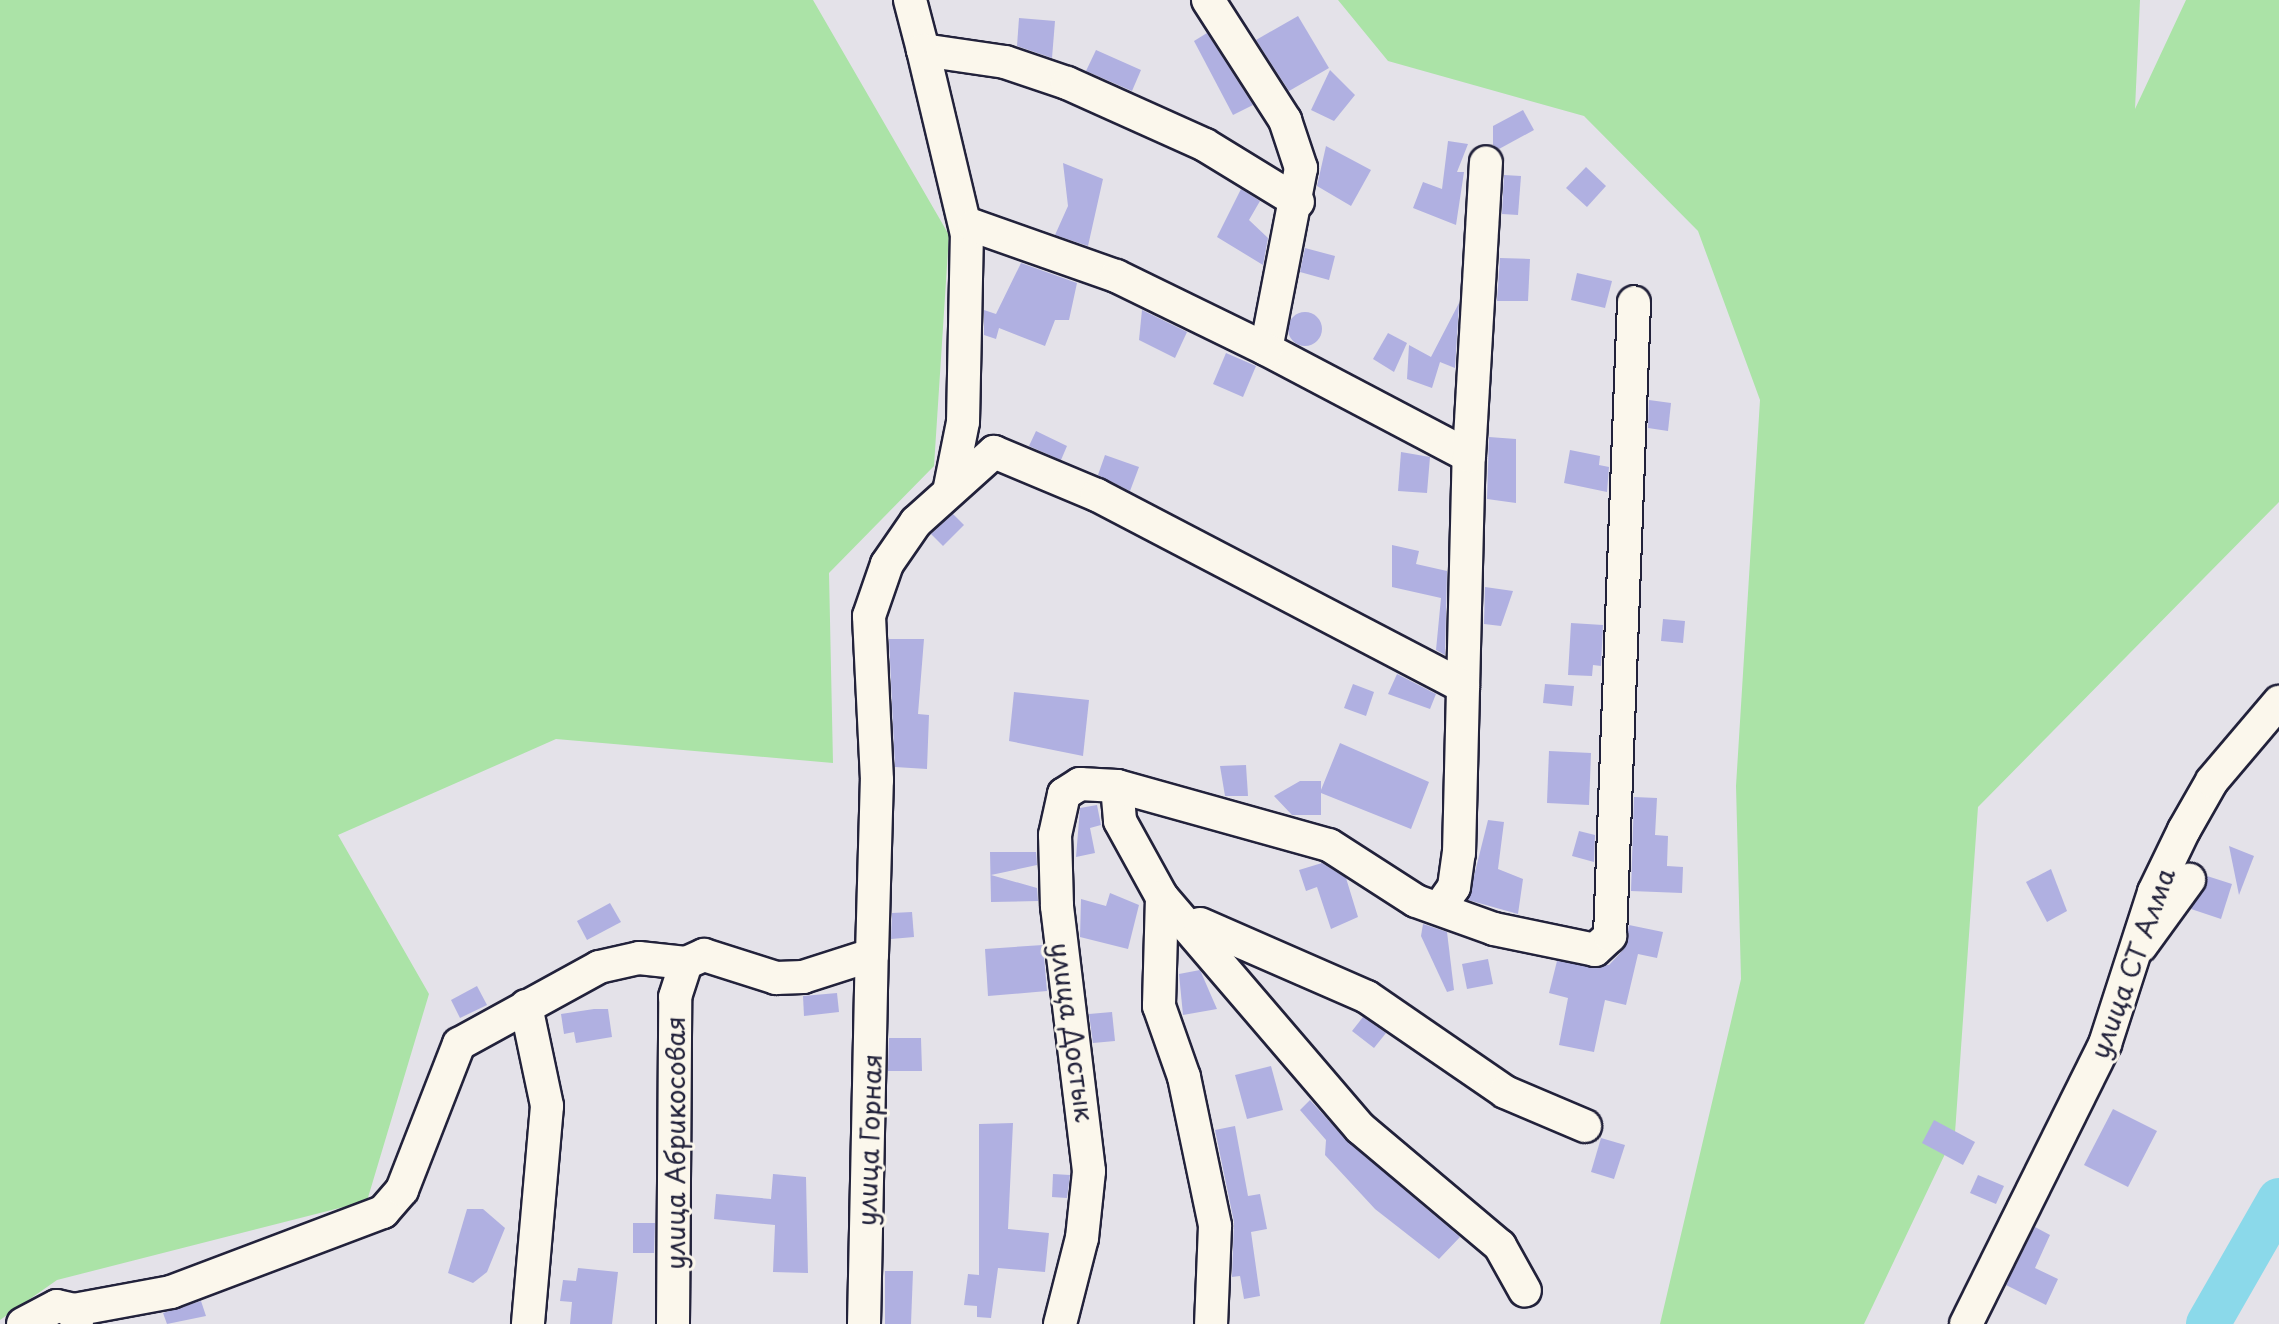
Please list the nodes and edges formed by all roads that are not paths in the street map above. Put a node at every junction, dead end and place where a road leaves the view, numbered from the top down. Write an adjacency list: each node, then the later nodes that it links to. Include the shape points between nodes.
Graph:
1 (910, 0): 3 (street)
2 (1208, 0): 5 (street, via 1297,144)
3 (923, 50): 5 (street, via 1005,62 1067,83 1205,145); 6 (street)
4 (1486, 162): 9 (street)
5 (1298, 202): 8 (street)
6 (967, 235): 8 (street, via 974,226 1025,240); 10 (street, via 963,422)
7 (1634, 302): 16 (street, улица Достык, via 1610,936 1595,950 1582,949)
8 (1266, 349): 9 (street)
9 (1469, 456): 11 (street)
10 (950, 487): 11 (street, улица Горная, via 994,452 1015,455); 18 (street, улица Горная, via 898,546 869,616 877,780)
11 (1463, 686): 16 (street, via 1459,853 1454,887)
12 (2279, 702): 17 (street, улица СТ Алма, via 2212,781)
13 (1117, 786): 15 (street, via 1120,821); 16 (street, улица Достык, via 1329,845 1416,901); 28 (street, улица Достык, via 1080,784 1064,794 1055,835 1065,992 1089,1171 1082,1238)
14 (2189, 880): 17 (street)
15 (1162, 897): 21 (street, via 1226,941 1367,997 1505,1092); 22 (street, via 1360,1128 1500,1246); 29 (street, via 1159,1006 1184,1077 1215,1226)
16 (1440, 907)
17 (2136, 930): 30 (street, улица СТ Алма, via 2078,1104 2061,1125)
18 (872, 955): 19 (street, via 837,970 776,978 704,955); 27 (street, улица Горная)
19 (686, 963): 20 (street, via 639,958 599,967); 26 (street, улица Абрикосовая, via 675,997)
20 (526, 1006): 23 (street, via 459,1044 402,1190 383,1212 171,1292); 25 (street, via 547,1106)
21 (1585, 1126)
22 (1525, 1291)
23 (76, 1317): 24 (street, via 57,1306)
24 (23, 1324)
25 (528, 1324)
26 (673, 1324)
27 (864, 1324)
28 (1060, 1324)
29 (1211, 1324)
30 (1966, 1324)

